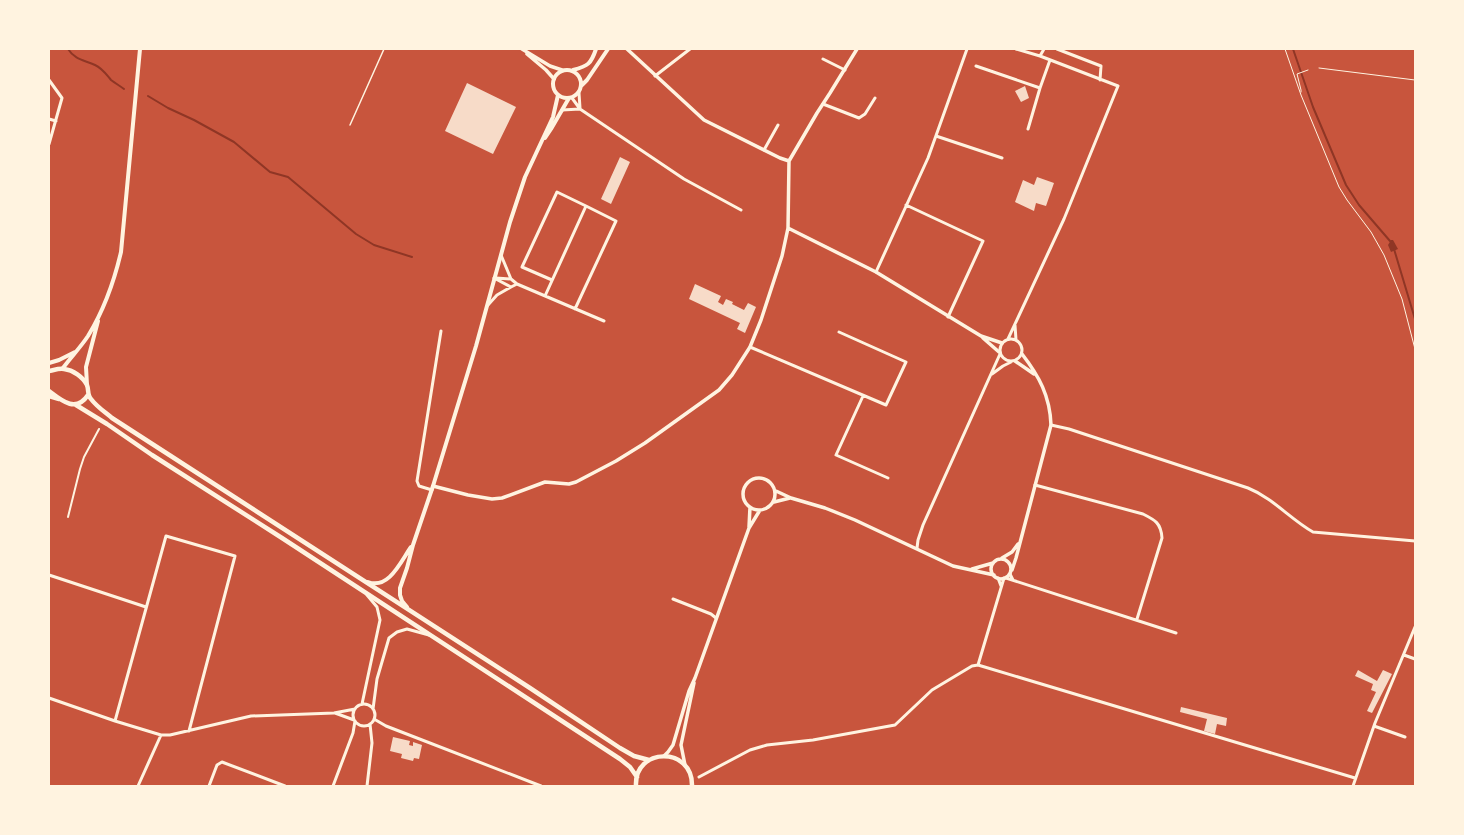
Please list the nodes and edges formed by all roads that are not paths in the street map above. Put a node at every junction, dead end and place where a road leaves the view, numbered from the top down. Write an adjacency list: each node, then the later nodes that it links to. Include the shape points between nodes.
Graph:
1 (140, 49): 57 (main road, via 121,252 113,283)
2 (384, 49): 34 (lane)
3 (596, 49): 17 (main road, via 587,66)
4 (608, 49): 23 (main road)
5 (626, 49): 19 (street)
6 (690, 49): 19 (street)
7 (857, 49): 18 (street)
8 (967, 49): 37 (street)
9 (1016, 49): 12 (street)
10 (1044, 49): 12 (street)
11 (1057, 49): 22 (street, via 1101,66)
12 (1040, 56): 14 (street)
13 (823, 59): 18 (street)
14 (1050, 60): 22 (street); 24 (street)
15 (976, 66): 24 (street)
16 (562, 70): 17 (main road); 20 (main road); 20 (street, via 550,66 522,49)
17 (573, 70): 23 (main road, via 580,76)
18 (845, 70): 29 (street)
19 (655, 76): 40 (street, via 704,120)
20 (554, 79): 26 (main road, via 554,88)
21 (49, 80): 33 (street, via 62,98)
22 (1100, 80): 60 (street, via 1118,86 1064,219)
23 (582, 86): 25 (main road)
24 (1040, 88): 36 (street)
25 (579, 93): 27 (main road); 30 (street)
26 (558, 95): 27 (main road); 39 (main road, via 553,117)
27 (571, 98): 30 (street); 31 (main road)
28 (875, 98): 29 (street, via 865,114 859,118)
29 (823, 104): 42 (street)
30 (580, 109): 31 (street); 45 (street, via 684,179)
31 (562, 110): 39 (main road)
32 (49, 119): 33 (street)
33 (56, 121): 38 (street)
34 (350, 125)
35 (778, 125): 40 (street)
36 (1028, 129)
37 (936, 136): 41 (street); 43 (street)
38 (49, 144)
39 (540, 144): 47 (main road, via 525,177)
40 (764, 150): 42 (street)
41 (1002, 158)
42 (789, 161): 46 (street)
43 (906, 205): 48 (street); 58 (street, via 983,240)
44 (586, 206): 51 (street); 51 (street, via 557,192 522,267); 56 (street, via 616,221)
45 (741, 210)
46 (788, 228): 48 (street); 67 (street, via 782,256)
47 (501, 255): 49 (main road); 50 (street)
48 (876, 272): 58 (street)
49 (494, 278): 50 (street); 53 (street); 55 (main road)
50 (511, 279): 52 (street)
51 (552, 280): 54 (street)
52 (517, 284): 53 (street); 54 (street)
53 (511, 287): 55 (street)
54 (545, 296): 56 (street)
55 (486, 307): 88 (main road)
56 (576, 309): 59 (street)
57 (99, 317): 68 (main road); 77 (main road, via 86,367)
58 (948, 317): 63 (street)
59 (604, 321)
60 (1015, 323): 64 (street); 65 (street)
61 (441, 331): 88 (street, via 417,481 419,486)
62 (839, 332): 81 (street, via 906,362 886,405)
63 (981, 336): 66 (street); 69 (street)
64 (1008, 339): 65 (street); 66 (street)
65 (1016, 340): 70 (street, via 1021,345)
66 (1002, 343): 69 (street)
67 (750, 346): 81 (street); 88 (street, via 728,380 708,399 646,443 576,482 545,482 502,498 492,499)
68 (78, 349): 72 (main road); 73 (main road)
69 (999, 353): 71 (street, via 1003,359); 75 (street)
70 (1022, 354): 71 (street); 76 (street)
71 (1013, 362): 75 (street); 76 (street)
72 (49, 363)
73 (63, 368): 74 (main road); 77 (main road, via 78,375)
74 (49, 371)
75 (992, 374): 99 (street, via 923,525)
76 (1035, 374): 84 (street, via 1047,396 1051,410)
77 (87, 385): 79 (main road)
78 (49, 391): 82 (main road)
79 (88, 395): 83 (main road, via 82,403); 109 (main road, via 112,418)
80 (49, 396): 82 (main road)
81 (863, 396): 86 (street, via 836,455)
82 (64, 400): 83 (main road)
83 (76, 405): 112 (main road)
84 (1051, 425): 87 (street); 96 (street, via 1258,492 1313,532)
85 (99, 429): 94 (street, via 84,456)
86 (888, 478)
87 (1035, 485): 97 (street); 117 (street, via 1143,514 1159,524 1162,538)
88 (432, 488): 98 (main road)
89 (776, 492): 90 (street); 91 (street); 92 (street, via 771,482 766,479 751,480 744,487 743,493)
90 (791, 498): 91 (street); 99 (street, via 825,508)
91 (774, 502): 93 (street)
92 (750, 507): 93 (street); 95 (street)
93 (760, 510): 95 (street)
94 (68, 517)
95 (749, 528): 116 (street)
96 (1415, 541)
97 (1019, 544): 100 (street); 103 (street)
98 (413, 545): 109 (main road, via 388,579 377,584); 115 (main road, via 400,588 402,601)
99 (917, 548): 102 (street, via 953,566)
100 (1002, 558): 101 (street); 103 (street, via 1010,563)
101 (993, 563): 102 (street); 106 (street, via 991,569)
102 (971, 569): 106 (street)
103 (1012, 570): 104 (street)
104 (1010, 574): 108 (street); 110 (street)
105 (49, 575): 114 (street)
106 (994, 575): 107 (street)
107 (998, 578): 108 (street); 111 (street)
108 (1005, 578): 110 (street); 111 (street)
109 (361, 580): 115 (main road)
110 (1013, 580): 117 (street)
111 (1002, 586): 123 (street)
112 (364, 592): 120 (main road); 126 (street, via 377,607 380,620)
113 (673, 599): 116 (street)
114 (146, 607): 132 (street); 135 (street, via 166,536 235,556)
115 (412, 612): 139 (main road, via 620,748 634,756)
116 (716, 618): 124 (street)
117 (1137, 620): 119 (street)
118 (1415, 628): 121 (street)
119 (1176, 633)
120 (430, 635): 128 (street, via 407,629 389,638 377,679); 141 (main road, via 627,764)
121 (1404, 655): 122 (street); 134 (street)
122 (1415, 659)
123 (978, 665): 142 (street, via 932,690 895,725 813,740 767,745 750,750); 143 (street)
124 (695, 678): 138 (street, via 688,691 673,745); 140 (street, via 681,745)
125 (49, 698): 132 (street)
126 (362, 704): 127 (street); 128 (street)
127 (354, 709): 129 (street); 131 (street)
128 (373, 709): 130 (street)
129 (334, 713): 131 (street); 135 (street, via 251,716)
130 (374, 719): 133 (street); 149 (street, via 386,726)
131 (355, 721): 133 (street, via 363,726); 147 (street)
132 (115, 722): 136 (street)
133 (370, 724): 148 (street, via 372,743)
134 (1374, 726): 137 (street); 143 (street)
135 (189, 731): 136 (street)
136 (161, 735): 144 (street)
137 (1405, 737)
138 (664, 756): 139 (main road); 140 (main road, via 678,760)
139 (649, 760): 141 (main road, via 641,767)
140 (686, 766): 151 (main road)
141 (637, 777): 150 (main road)
142 (699, 777)
143 (1355, 778): 152 (street)
144 (138, 786)
145 (209, 786): 146 (street, via 220,762)
146 (285, 786)
147 (333, 786)
148 (366, 786)
149 (541, 786)
150 (636, 786)
151 (692, 786)
152 (1353, 786)

